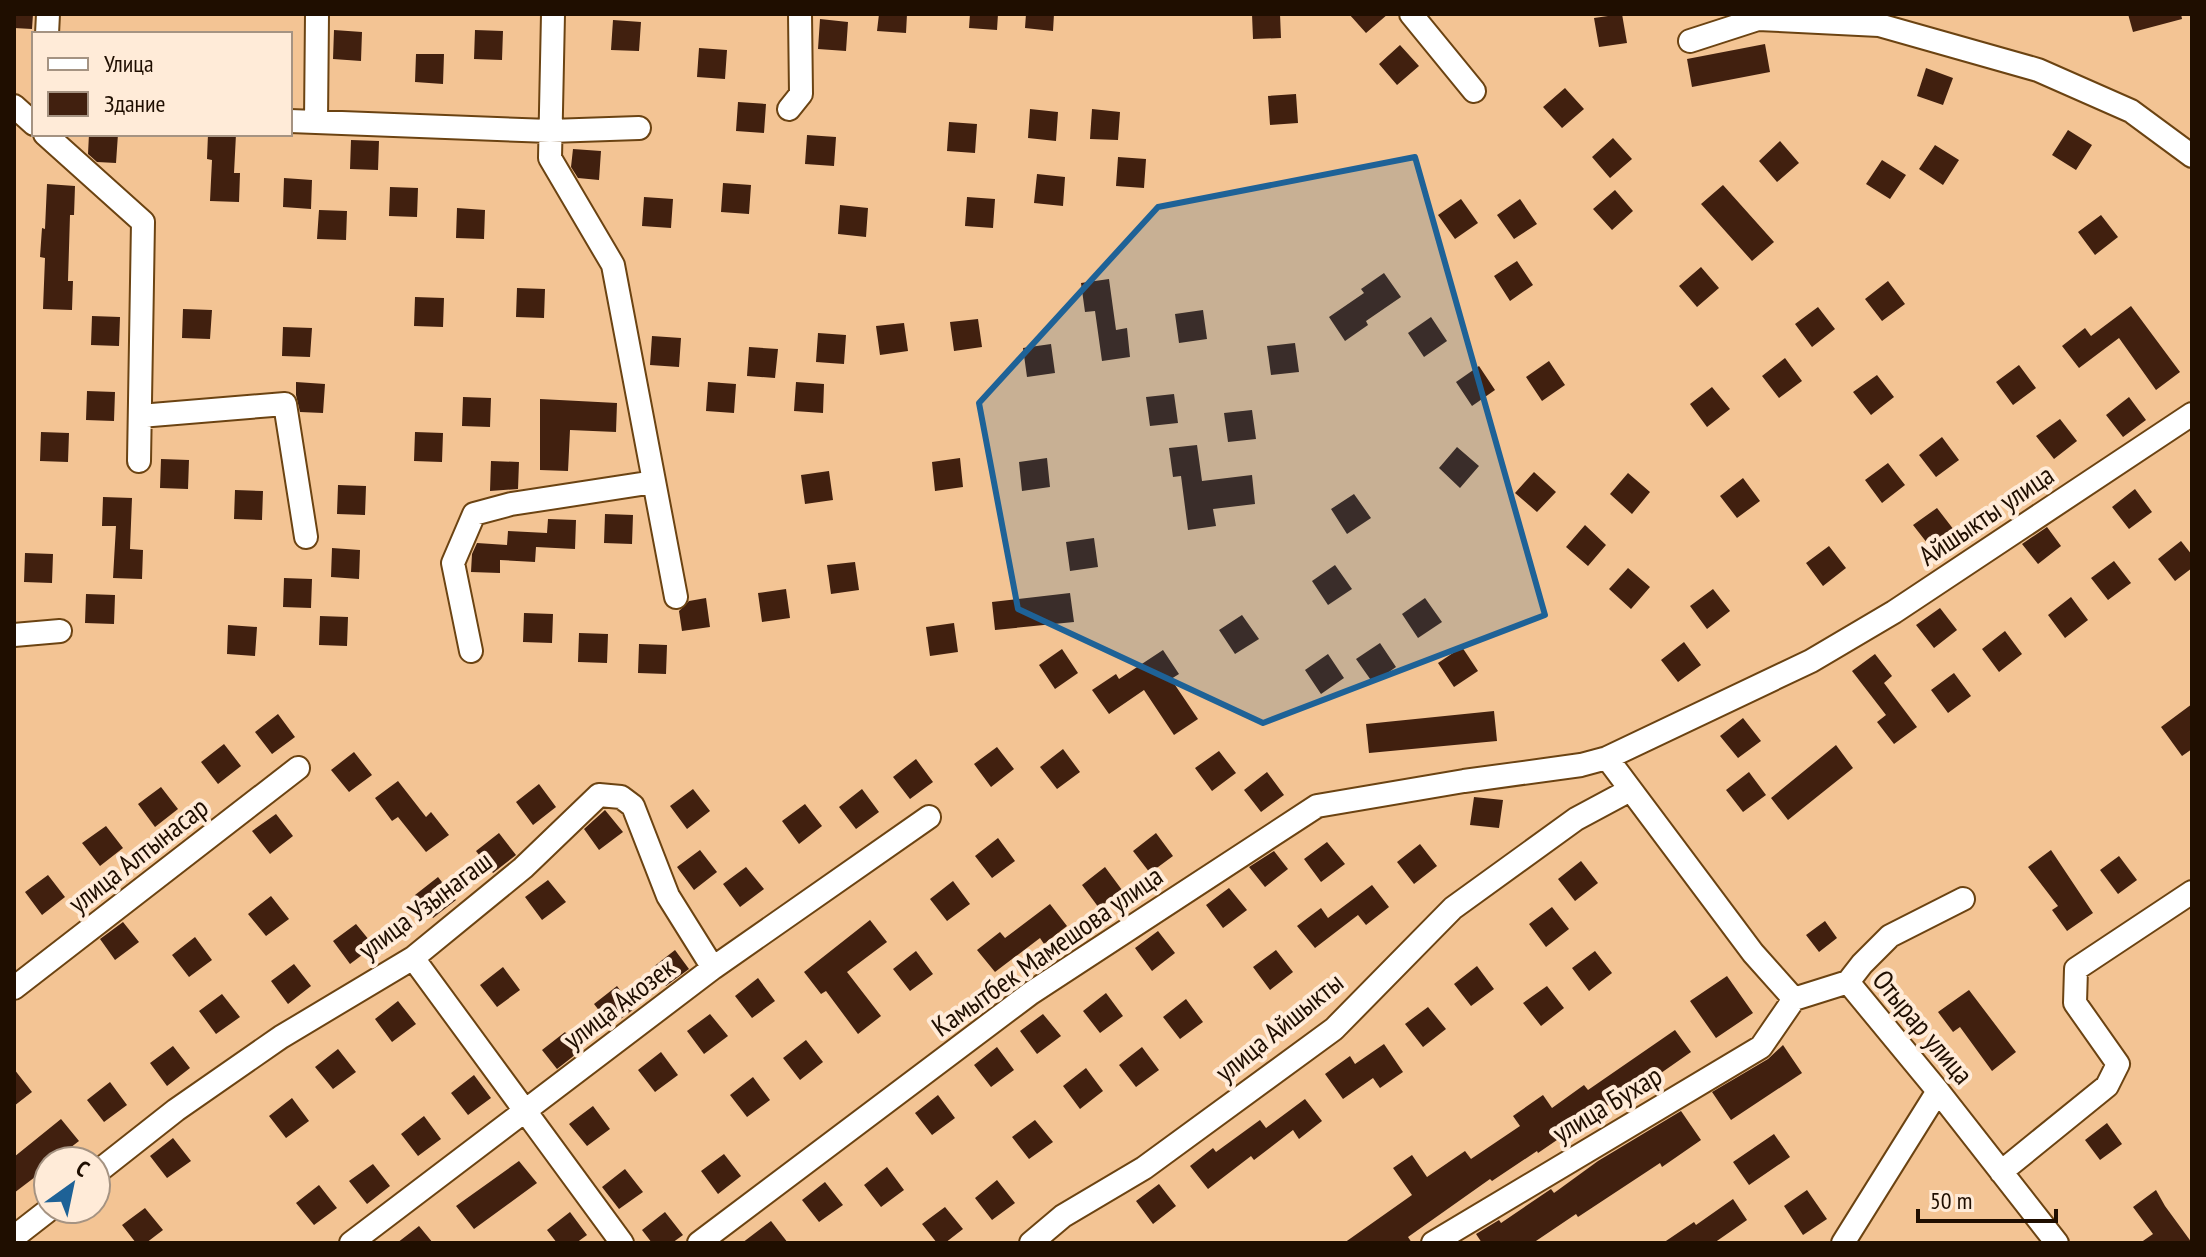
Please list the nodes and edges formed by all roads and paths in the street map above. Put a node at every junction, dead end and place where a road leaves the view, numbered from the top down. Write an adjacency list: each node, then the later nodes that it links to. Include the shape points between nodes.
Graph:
1 (317, 14): 10 (street)
2 (553, 14): 13 (street)
3 (800, 14): 8 (street, via 801,94)
4 (1411, 14): 6 (street)
5 (1690, 41): 15 (street, via 1758,19 1879,25 2038,70 2131,111)
6 (1474, 91)
7 (14, 106): 11 (street)
8 (789, 109)
9 (292, 121): 10 (street)
10 (316, 121): 13 (street)
11 (32, 122)
12 (639, 128): 13 (street)
13 (550, 131): 19 (street, via 550,158 613,265)
14 (47, 136): 17 (street, via 143,222)
15 (2192, 156)
16 (2192, 414): 25 (street, Айшыкты улица, via 1894,612 1811,661)
17 (140, 416): 18 (street); 20 (street, via 285,404)
18 (139, 461)
19 (654, 482): 21 (street); 24 (street, via 474,514 453,563)
20 (306, 537)
21 (676, 597)
22 (60, 631): 23 (street)
23 (14, 635)
24 (471, 651)
25 (1607, 758): 27 (street); 44 (street, Камытбек Мамешова улица, via 1317,806 1031,993)
26 (298, 768): 34 (street, улица Алтынасар)
27 (1630, 790): 35 (street); 45 (street, улица Айшыкты, via 1576,819 1453,908 1334,1029)
28 (929, 817): 32 (street, улица Акозек)
29 (2192, 892): 39 (street, via 2076,969 2075,1003 2118,1064 2107,1086)
30 (1963, 899): 33 (street, via 1890,936)
31 (413, 958): 32 (street, улица Узынагаш, via 523,868 599,795 621,797 633,806 668,896); 37 (street); 38 (street, улица Узынагаш, via 281,1037)
32 (713, 968): 37 (street, улица Акозек)
33 (1848, 982): 35 (street, Отырар улица); 36 (street, Отырар улица)
34 (14, 988)
35 (1794, 999): 46 (street, улица Бухар, via 1761,1047)
36 (1938, 1091): 39 (street, Отырар улица); 47 (street)
37 (525, 1112): 42 (street, улица Акозек); 43 (street)
38 (112, 1160)
39 (2001, 1172): 48 (street, Отырар улица)
40 (32, 1223): 41 (street)
41 (14, 1237)
42 (351, 1243)
43 (622, 1243)
44 (699, 1243)
45 (1031, 1243)
46 (1433, 1243)
47 (1843, 1243)
48 (2057, 1243)

